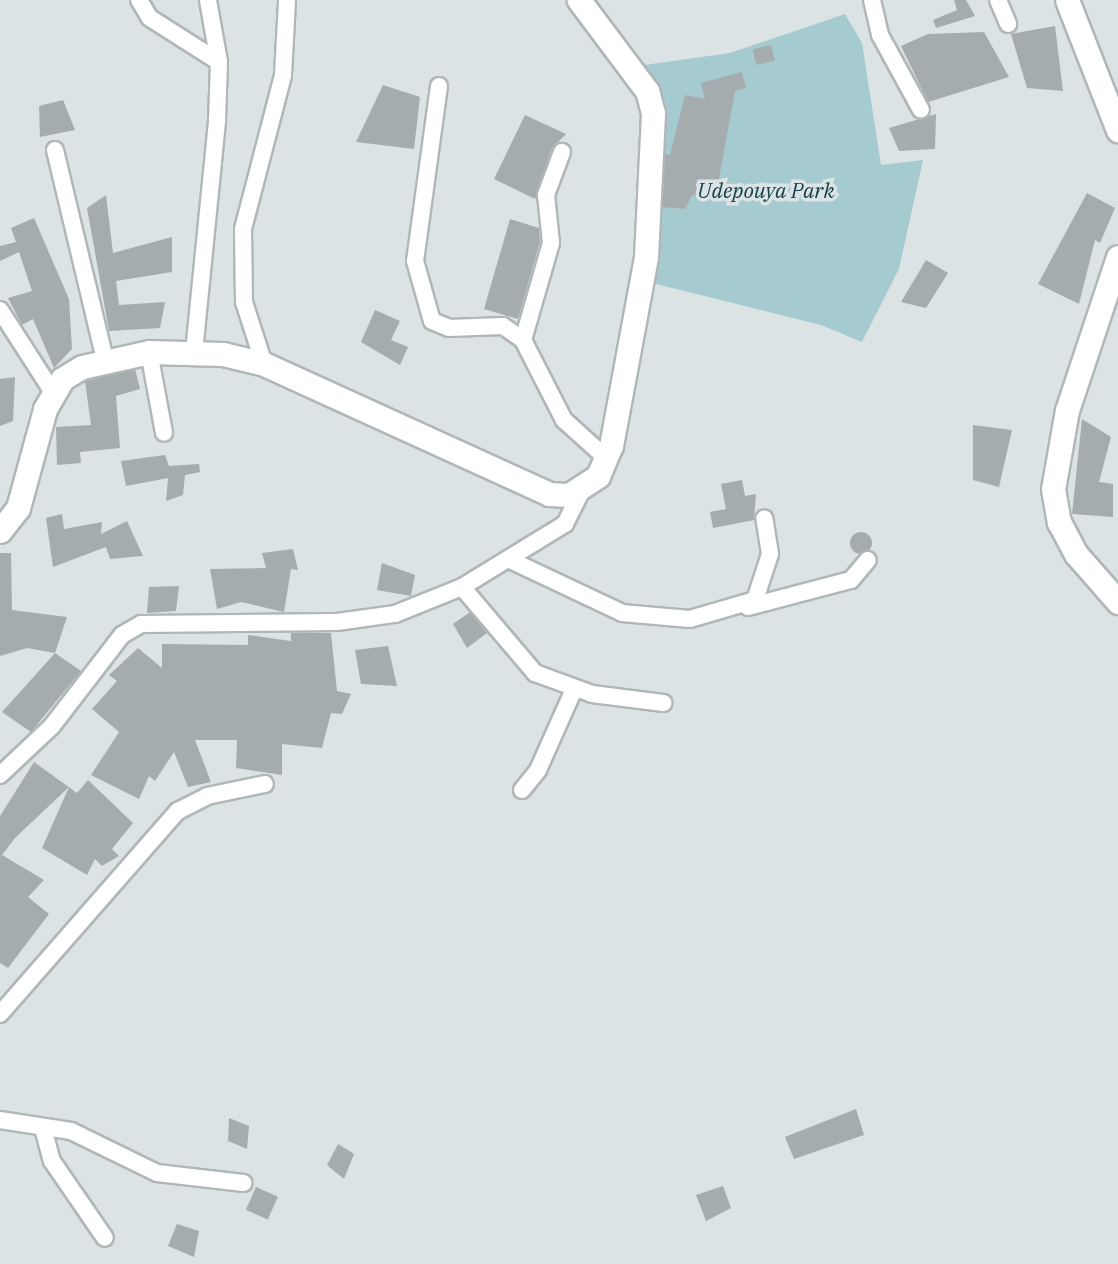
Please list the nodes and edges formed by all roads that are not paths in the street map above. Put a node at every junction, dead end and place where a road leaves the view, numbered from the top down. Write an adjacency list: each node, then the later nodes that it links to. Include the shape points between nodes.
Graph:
1 (139, 0): 9 (street, via 149,18)
2 (208, 0): 9 (street)
3 (288, 0): 21 (street, via 283,75 243,229 244,302)
4 (579, 0): 24 (street, via 647,91 653,113 646,257)
5 (872, 0): 11 (street, via 880,35)
6 (998, 0): 8 (street)
7 (1067, 0): 12 (street)
8 (1008, 24)
9 (219, 62): 19 (street)
10 (439, 86): 17 (street, via 415,261 428,309 437,326 503,326)
11 (921, 110)
12 (1118, 131)
13 (55, 149): 20 (street)
14 (562, 152): 17 (street, via 546,195 551,243)
15 (1118, 257): 31 (street, via 1068,410 1053,489 1059,522 1076,554)
16 (0, 310): 22 (street)
17 (523, 340): 24 (street, via 564,420)
18 (149, 352): 19 (street); 20 (street); 23 (street)
19 (194, 352): 21 (street)
20 (105, 360): 22 (street, via 82,367)
21 (264, 364): 25 (street, via 526,486 569,495)
22 (52, 391): 27 (street, via 18,508)
23 (164, 433)
24 (605, 457): 25 (street)
25 (583, 488): 28 (street, via 565,524)
26 (764, 518): 32 (street, via 767,575)
27 (0, 531)
28 (508, 559): 30 (street); 32 (street, via 622,613 690,619)
29 (868, 560): 32 (street, via 851,580)
30 (462, 587): 33 (street, via 535,674); 35 (street, via 373,618 141,624 122,635 52,726)
31 (1118, 602)
32 (748, 607)
33 (575, 689): 34 (street); 37 (street, via 538,770)
34 (663, 703)
35 (0, 775)
36 (265, 784): 38 (street, via 207,796 178,811)
37 (522, 790)
38 (0, 1014)
39 (0, 1120): 40 (street)
40 (43, 1128): 41 (street, via 81,1135 158,1173); 42 (street, via 52,1161)
41 (243, 1183)
42 (104, 1238)

